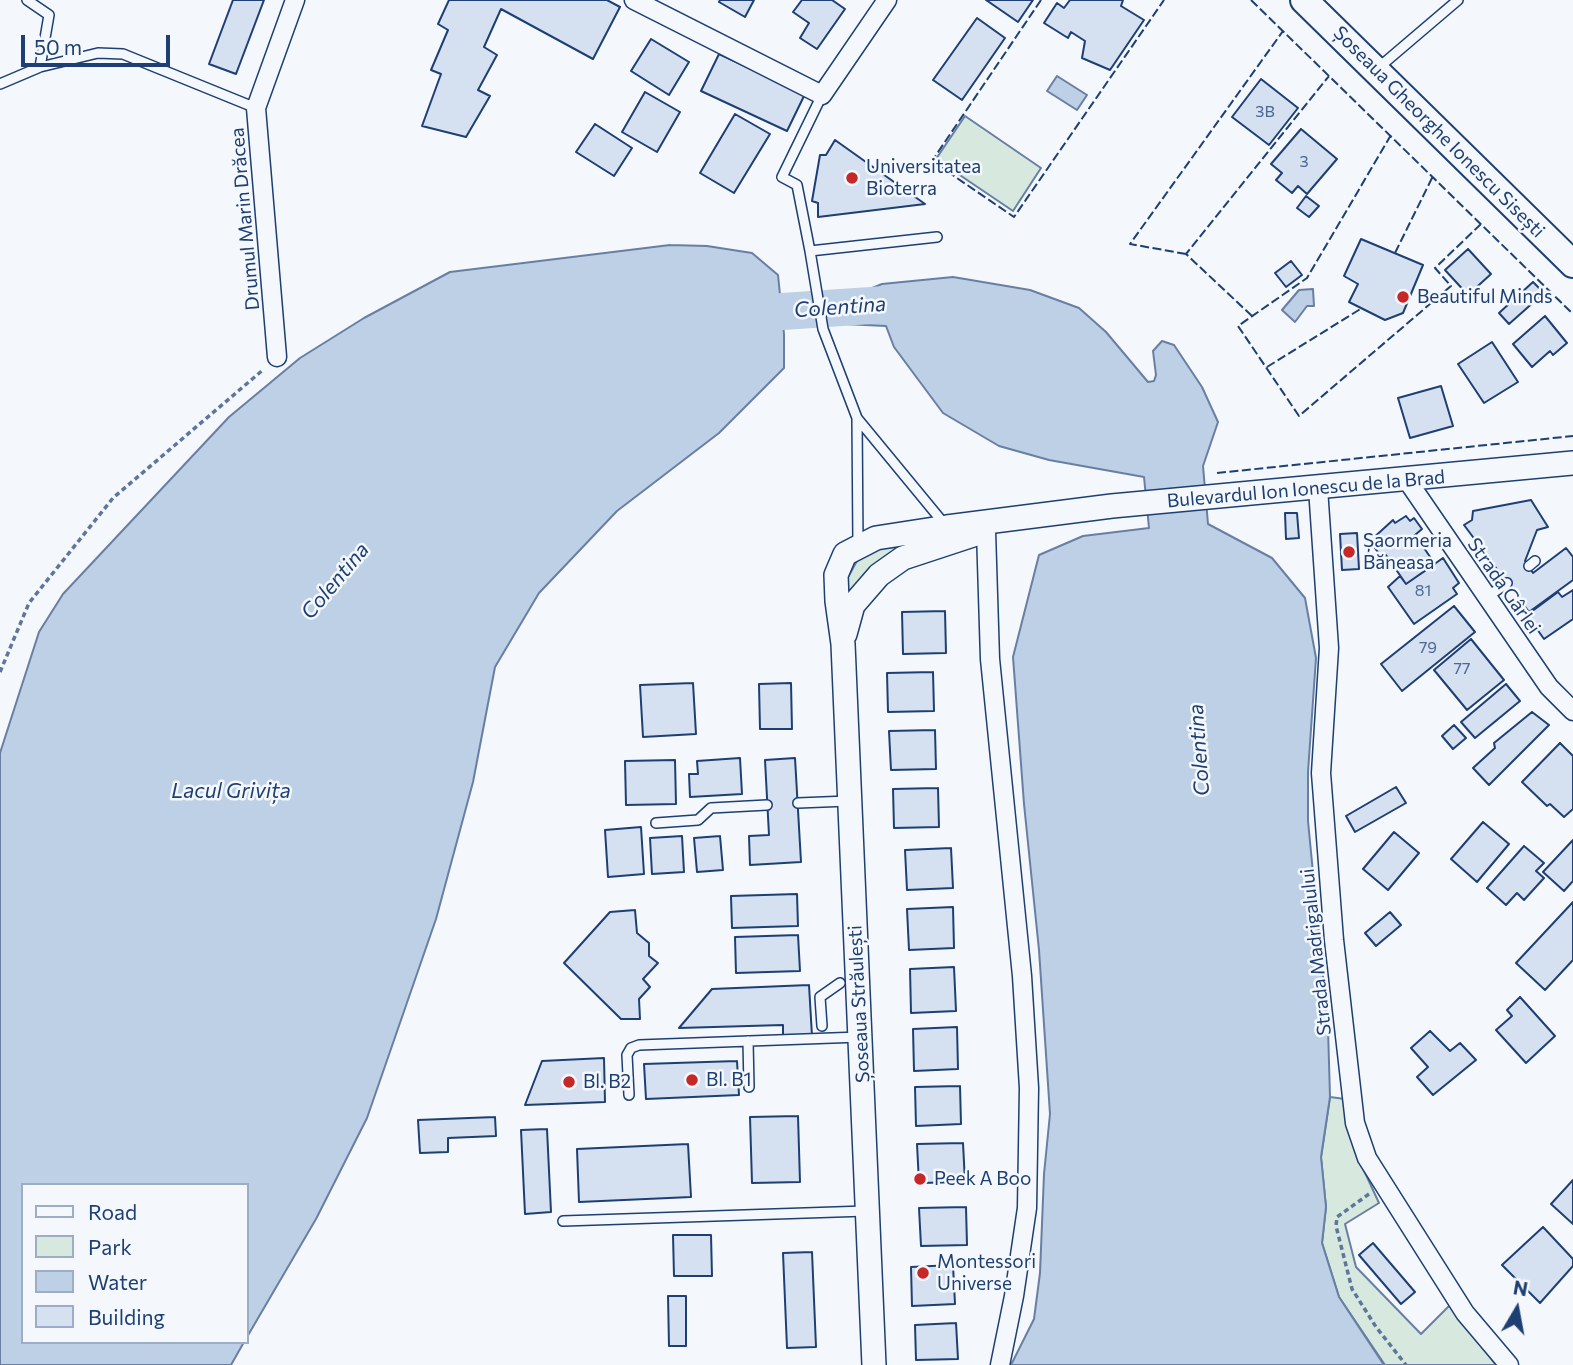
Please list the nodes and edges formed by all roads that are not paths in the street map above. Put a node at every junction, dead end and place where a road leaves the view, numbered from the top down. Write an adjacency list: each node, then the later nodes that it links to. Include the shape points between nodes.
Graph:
1 (27, 0): 7 (lane, via 49,15)
2 (295, 0): 11 (street, Drumul Marin Drăcea)
3 (634, 0): 10 (street)
4 (887, 0): 10 (street)
5 (1304, 0): 8 (main road, Șoseaua Gheorghe Ionescu Sisești)
6 (1458, 0): 8 (lane)
7 (40, 67): 9 (lane); 11 (lane, via 97,53 123,54)
8 (1376, 69): 14 (main road, Șoseaua Gheorghe Ionescu Sisești)
9 (0, 84)
10 (822, 95): 13 (lane, via 782,177 797,185)
11 (256, 108): 15 (street, Drumul Marin Drăcea)
12 (937, 237): 13 (lane)
13 (810, 251): 16 (lane, via 823,329)
14 (1573, 264)
15 (277, 357)
16 (857, 418): 21 (lane); 23 (lane)
17 (1573, 463): 18 (street, Bulevardul Ion Ionescu de la Brad)
18 (1406, 480): 19 (street, Bulevardul Ion Ionescu de la Brad); 25 (street, Strada Gârlei)
19 (1318, 488): 20 (street, Bulevardul Ion Ionescu de la Brad); 42 (street, Strada Madrigalului, via 1329,648 1321,773 1334,940 1356,1123 1367,1158 1465,1313)
20 (1039, 516): 21 (street, Bulevardul Ion Ionescu de la Brad); 22 (street, Bulevardul Ion Ionescu de la Brad)
21 (947, 527): 23 (street, Bulevardul Ion Ionescu de la Brad)
22 (986, 531): 26 (street, Bulevardul Ion Ionescu de la Brad, via 903,558 879,575 853,605); 41 (street, via 990,659 1029,1088 1027,1208)
23 (858, 545): 26 (street, via 845,554 836,575)
24 (1507, 583): 25 (lane)
25 (1487, 597): 27 (street, Strada Gârlei, via 1549,687)
26 (843, 644): 28 (street, Șoseaua Străulești)
27 (1573, 711)
28 (850, 801): 29 (lane); 34 (street, Șoseaua Străulești)
29 (798, 803)
30 (767, 805): 31 (lane, via 711,808 698,820)
31 (656, 823)
32 (840, 983): 33 (lane, via 820,997)
33 (822, 1026)
34 (860, 1037): 35 (lane); 38 (street, Șoseaua Străulești)
35 (748, 1041): 36 (lane); 37 (lane, via 631,1048 627,1055)
36 (749, 1087)
37 (629, 1095)
38 (867, 1211): 39 (lane); 40 (street, Șoseaua Străulești)
39 (563, 1221)
40 (874, 1365)
41 (1000, 1365)
42 (1509, 1365)

